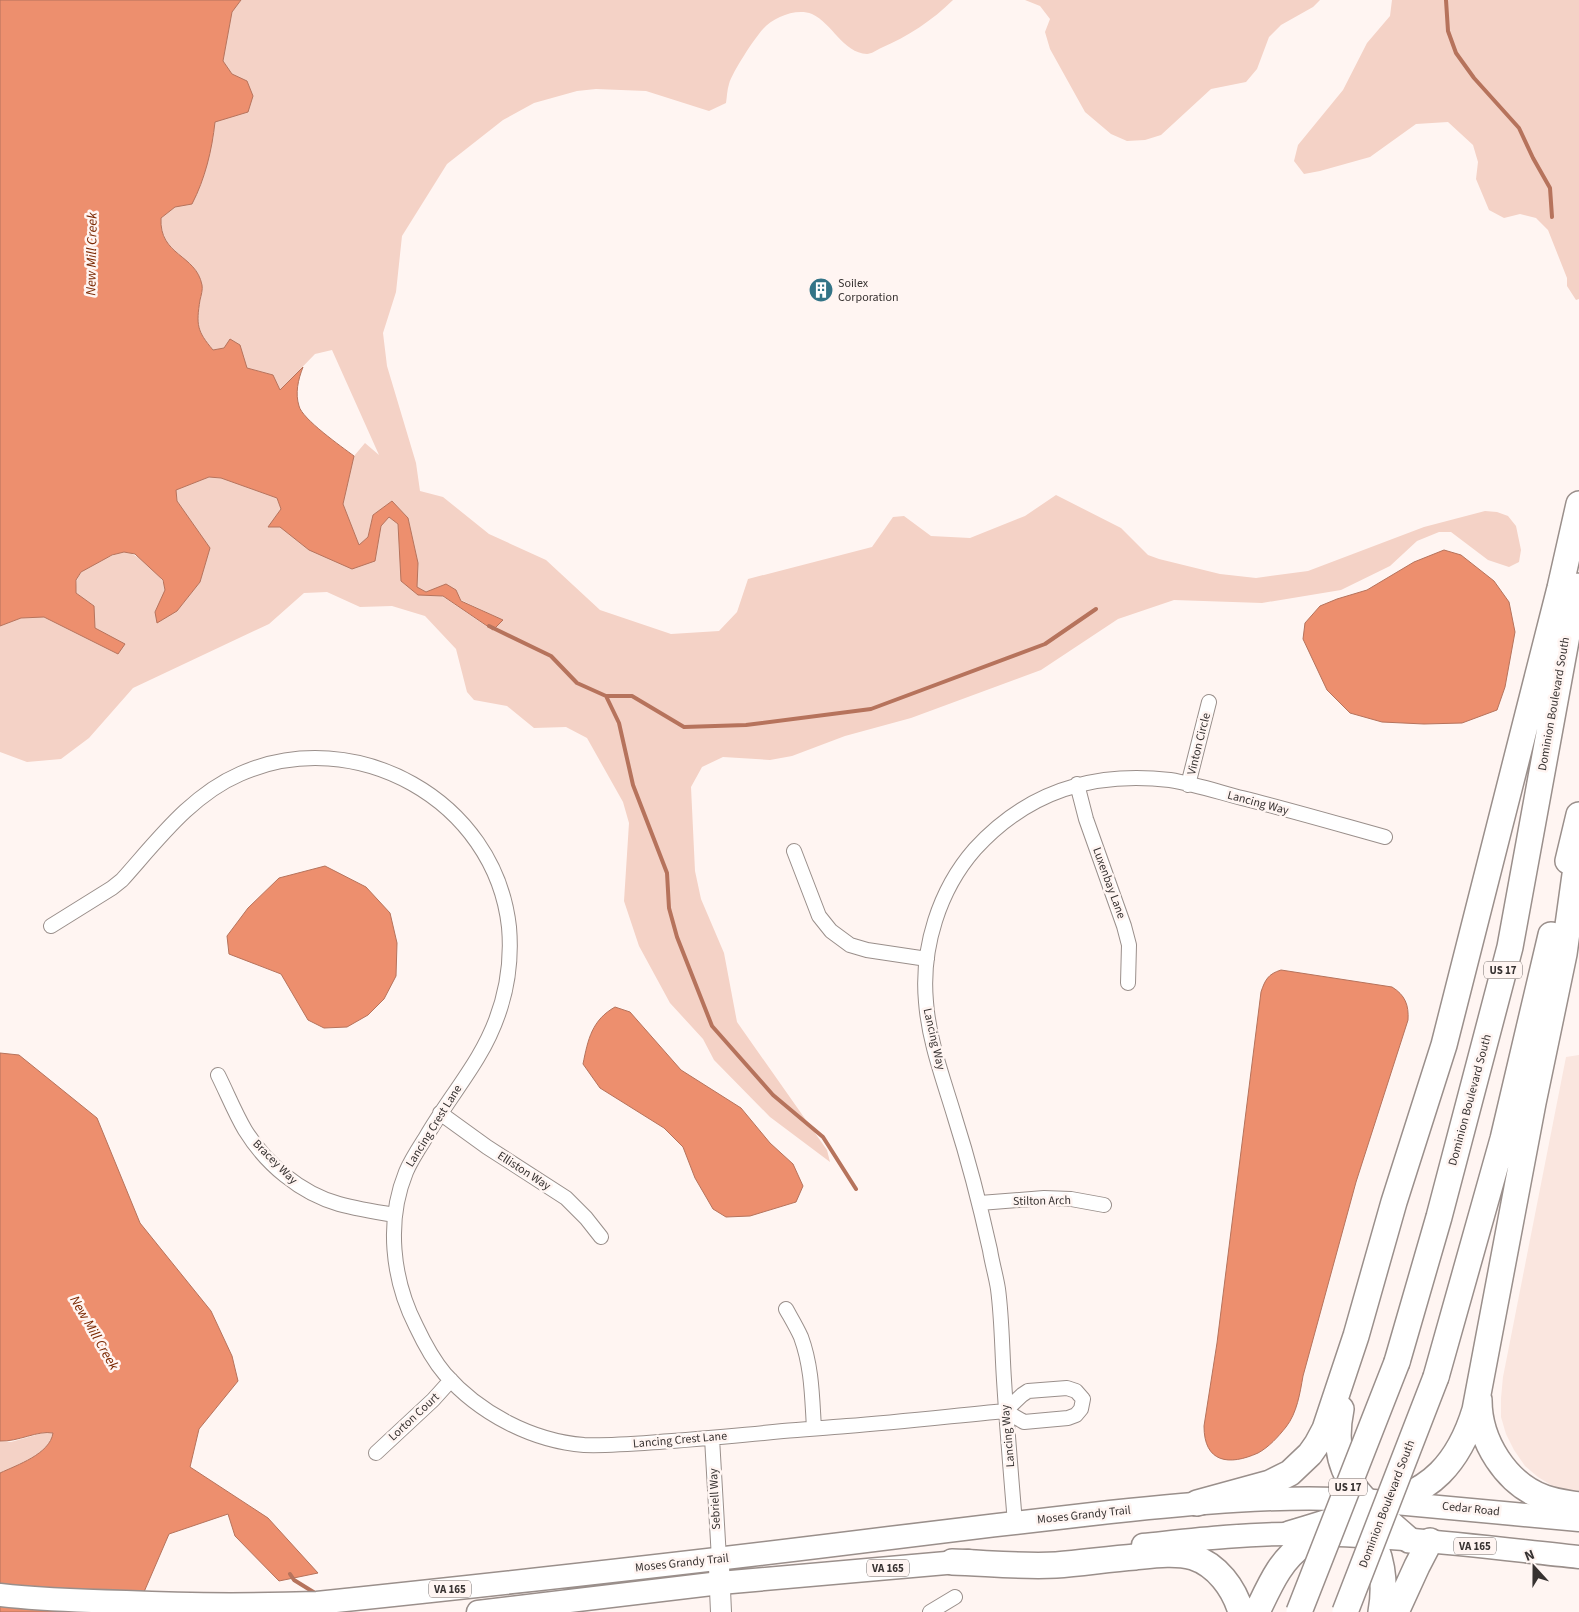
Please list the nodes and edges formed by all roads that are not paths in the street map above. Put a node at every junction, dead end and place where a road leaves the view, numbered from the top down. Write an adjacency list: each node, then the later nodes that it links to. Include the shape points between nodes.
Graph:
1 (1579, 504): 20 (highway, via 1444,1045)
2 (1579, 571): 47 (highway, Dominion Boulevard South / US 17, bridge, via 1510,947 1439,1217 1397,1362)
3 (1209, 702): 5 (street, Vinton Circle)
4 (1076, 784): 5 (street, Lancing Way, via 1130,778); 11 (street, Lancing Way, via 1015,812 968,858 943,899 931,933); 12 (street, Luxenbay Lane, via 1129,945)
5 (1188, 785): 7 (street, Lancing Way)
6 (1579, 815): 48 (highway, Dominion Boulevard South, bridge, via 1505,1130 1436,1377)
7 (1385, 837)
8 (1579, 846): 22 (highway, via 1564,954)
9 (794, 851): 11 (street, via 819,916 831,931 850,945 867,950)
10 (51, 926): 14 (street, Lancing Crest Lane, via 122,880 182,813 241,773 282,761 315,758 363,763 398,775 437,800 470,832 492,867 508,918 510,952 502,1006 478,1057)
11 (927, 959): 15 (street, Lancing Way, via 928,1022)
12 (1128, 983)
13 (218, 1075): 17 (street, Bracey Way, via 254,1145 287,1178 337,1204)
14 (440, 1113): 17 (street, Lancing Crest Lane, via 407,1169); 18 (street, Elliston Way, via 566,1198)
15 (980, 1203): 16 (street, Stilton Arch, via 1044,1198); 23 (street, Lancing Way, via 998,1290)
16 (1104, 1205)
17 (395, 1215): 21 (street, Lancing Crest Lane, via 393,1235 402,1292 436,1362)
18 (601, 1237)
19 (786, 1309): 24 (street, via 809,1363)
20 (1356, 1336): 27 (highway, via 1325,1429 1302,1463 1270,1483); 30 (highway, via 1338,1424 1338,1446 1344,1469)
21 (451, 1380): 25 (street, Lancing Crest Lane, via 488,1412 512,1425 562,1442 602,1445); 26 (street, Lorton Court)
22 (1480, 1380): 29 (highway, via 1479,1407 1485,1434 1506,1470 1529,1491); 30 (highway, via 1471,1422 1456,1452 1440,1473 1424,1485)
23 (1006, 1411): 23 (street, via 1028,1391 1068,1388 1083,1399 1082,1409 1068,1418 1024,1422); 24 (street, Lancing Crest Lane); 32 (street, Lancing Way)
24 (814, 1428): 25 (street, Lancing Crest Lane)
25 (712, 1438): 37 (street, Sebriell Way)
26 (376, 1452)
27 (1197, 1503): 30 (main road, Moses Grandy Trail / VA 165, via 1268,1498); 32 (main road, Moses Grandy Trail / VA 165)
28 (1423, 1504): 30 (highway); 31 (main road, Cedar Road)
29 (1579, 1505)
30 (1366, 1512): 33 (highway); 34 (highway); 35 (highway); 49 (highway, via 1384,1584)
31 (1579, 1520)
32 (1015, 1522): 37 (main road, Moses Grandy Trail / VA 165)
33 (1289, 1534): 34 (main road, Moses Grandy Trail / VA 165); 38 (main road, Moses Grandy Trail / VA 165)
34 (1319, 1535): 46 (highway, via 1295,1550 1276,1572)
35 (1420, 1540): 36 (main road, VA 165); 50 (highway, via 1417,1566)
36 (1579, 1557)
37 (719, 1560): 39 (street); 40 (main road, Moses Grandy Trail / VA 165, via 316,1603 180,1604)
38 (952, 1562): 39 (main road, Moses Grandy Trail / VA 165); 45 (highway, via 1054,1565 1182,1555 1208,1564 1218,1572 1233,1592)
39 (720, 1583): 42 (main road, Moses Grandy Trail / VA 165); 43 (street)
40 (0, 1595)
41 (955, 1597): 44 (street)
42 (478, 1612)
43 (722, 1612)
44 (930, 1612)
45 (1241, 1612)
46 (1257, 1612)
47 (1299, 1612)
48 (1345, 1612)
49 (1382, 1612)
50 (1396, 1612)

